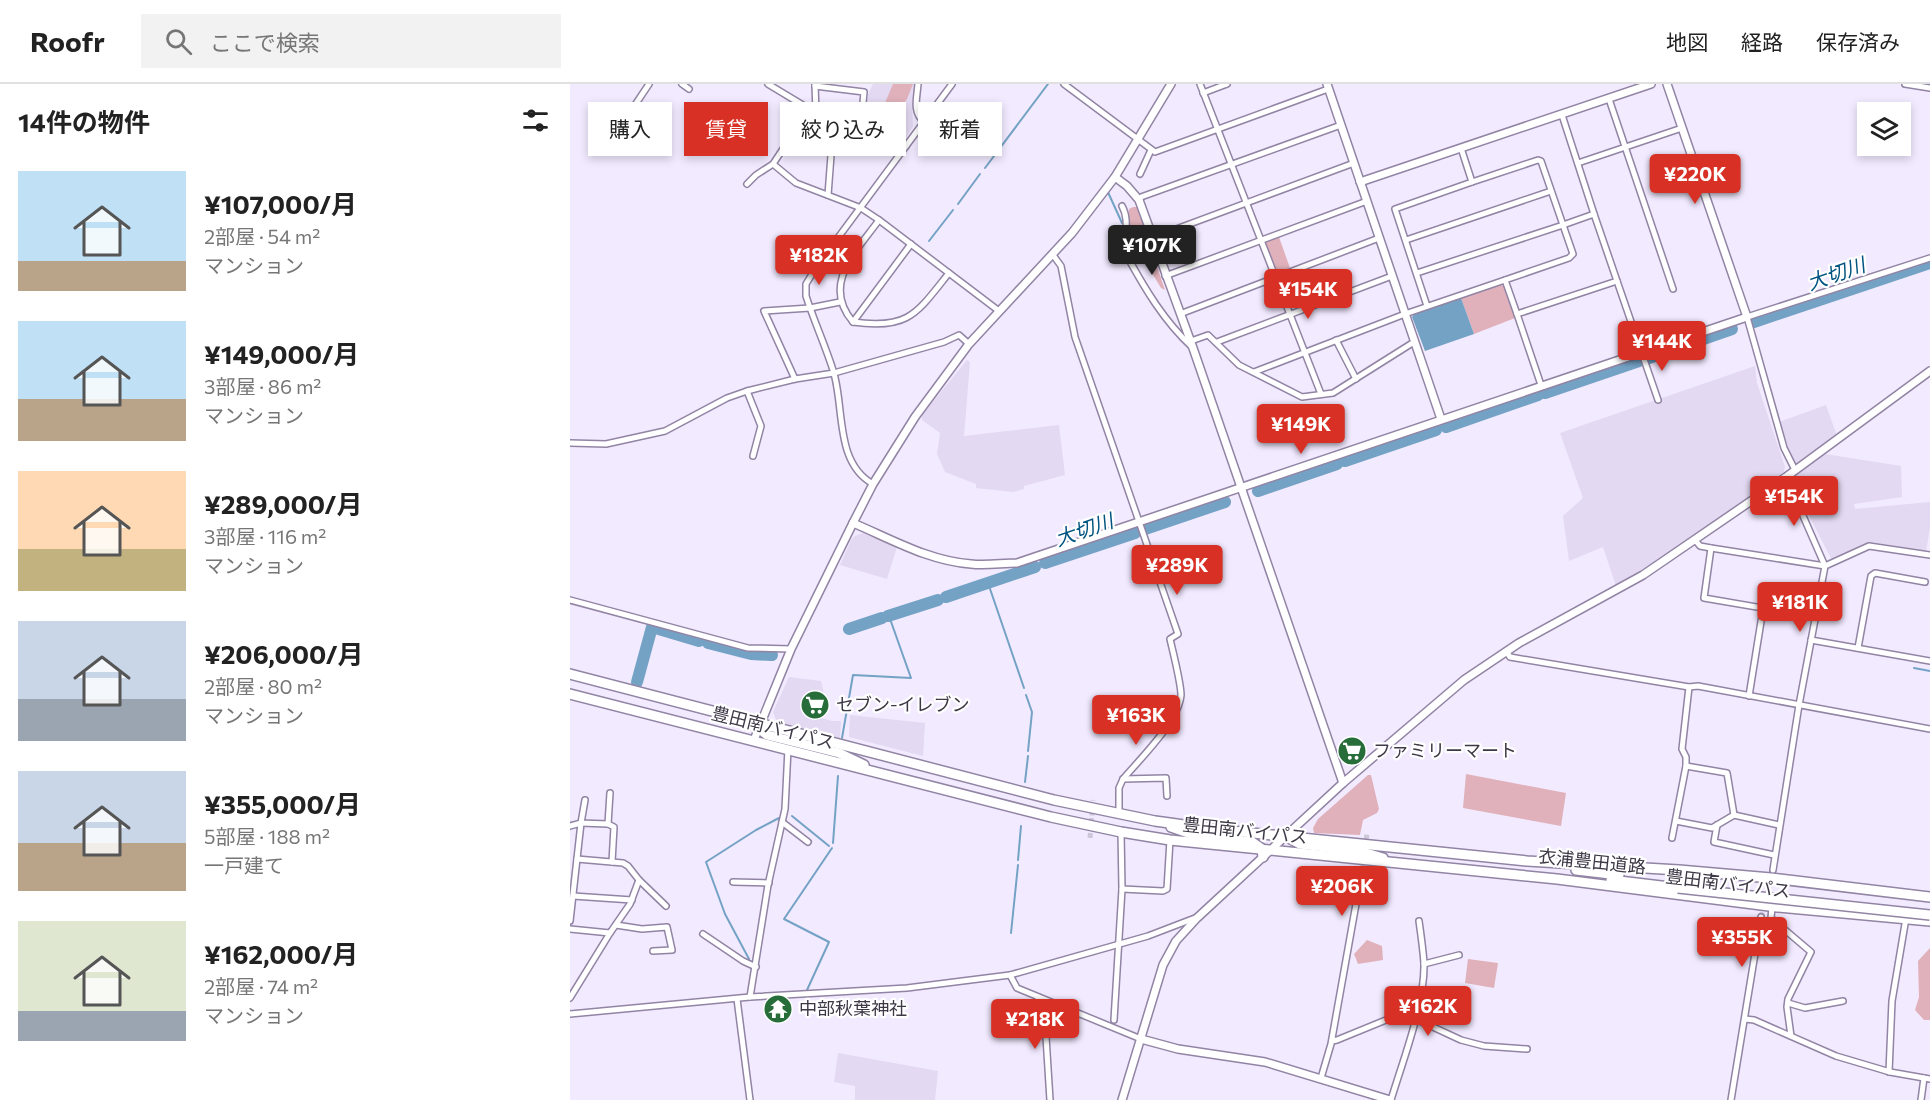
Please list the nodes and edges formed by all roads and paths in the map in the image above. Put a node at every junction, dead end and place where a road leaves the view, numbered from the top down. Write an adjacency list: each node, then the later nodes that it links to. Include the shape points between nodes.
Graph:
1 (649, 84): 19 (street)
2 (682, 84): 16 (street)
3 (768, 84): 20 (street)
4 (918, 84): 25 (street)
5 (952, 84): 23 (street)
6 (1064, 84): 30 (street)
7 (1172, 84): 30 (street)
8 (1200, 84): 17 (street)
9 (1227, 84): 17 (street)
10 (1651, 84): 18 (street)
11 (1667, 84): 27 (street)
12 (1905, 84): 15 (street)
13 (815, 85): 21 (street); 22 (street, via 864,92)
14 (1327, 86): 26 (street); 29 (street)
15 (1930, 88)
16 (689, 89)
17 (1203, 93): 29 (street)
18 (1609, 99): 24 (street); 32 (street)
19 (636, 102)
20 (799, 102)
21 (816, 102)
22 (863, 102)
23 (939, 102)
24 (1562, 115): 33 (street); 39 (street)
25 (918, 117)
26 (1341, 125): 38 (street); 41 (street)
27 (1682, 128): 32 (street); 80 (street)
28 (918, 130): 31 (street)
29 (1217, 130): 34 (street, via 1155,152); 41 (street)
30 (1138, 140): 34 (street); 43 (street)
31 (906, 146)
32 (1625, 146): 39 (street); 71 (street)
33 (1461, 148): 44 (street); 45 (street)
34 (1151, 150): 42 (street)
35 (780, 153): 40 (street)
36 (831, 156): 48 (street)
37 (899, 156): 53 (street)
38 (1354, 163): 44 (street); 51 (street)
39 (1578, 163): 54 (street)
40 (773, 164): 46 (street); 48 (street, via 796,183)
41 (1231, 166): 49 (street); 51 (street)
42 (1140, 174)
43 (1115, 177): 49 (street); 62 (street)
44 (1360, 182): 50 (street)
45 (1472, 182): 47 (street, via 1538,160); 59 (street, via 1395,209)
46 (747, 184)
47 (1551, 191): 56 (street); 59 (street)
48 (828, 195): 53 (street)
49 (1139, 200): 57 (street)
50 (1366, 201): 58 (street); 60 (street)
51 (1245, 202): 57 (street); 60 (street)
52 (1122, 206): 86 (street, via 1126,214 1127,256 1159,309 1178,334)
53 (861, 208): 55 (street); 74 (street, via 806,284)
54 (1594, 214): 56 (street); 70 (street)
55 (879, 220): 61 (street); 72 (street, via 839,280)
56 (1563, 225): 65 (street); 69 (street, via 1573,254 1569,258)
57 (1152, 238): 66 (street)
58 (1379, 238): 67 (street); 68 (street)
59 (1406, 240): 65 (street)
60 (1260, 241): 66 (street); 68 (street)
61 (911, 244): 64 (street); 81 (street)
62 (1053, 255): 75 (street); 106 (street, via 1061,266 1076,337)
63 (1930, 258): 80 (street)
64 (949, 273): 75 (street); 81 (street, via 909,318 892,324)
65 (1417, 273): 73 (street)
66 (1165, 276): 76 (street)
67 (1392, 276): 77 (street); 78 (street)
68 (1275, 278): 76 (street); 77 (street)
69 (1505, 280): 73 (street); 79 (street)
70 (1617, 281): 79 (street); 87 (street)
71 (1673, 289)
72 (840, 302): 74 (street); 81 (street)
73 (1427, 306): 78 (street)
74 (810, 308): 90 (street); 92 (street, via 764,311)
75 (999, 311): 85 (street)
76 (1180, 314): 86 (street)
77 (1290, 314): 83 (street); 88 (street)
78 (1405, 314): 82 (street); 84 (street)
79 (1517, 314): 94 (street)
80 (1747, 317): 87 (street); 101 (street, via 1784,448)
81 (853, 322)
82 (1336, 340): 88 (street); 93 (street)
83 (1217, 342): 86 (street, via 1208,335); 91 (street, via 1239,365)
84 (1414, 342): 93 (street); 98 (street)
85 (969, 344): 90 (street, via 958,335); 103 (street, via 915,417)
86 (1192, 344): 104 (street)
87 (1643, 351): 94 (street); 97 (street)
88 (1305, 352): 91 (street); 96 (street)
89 (1930, 371): 101 (street)
90 (834, 372): 92 (street); 103 (street, via 849,456 862,478)
91 (1254, 372): 96 (street, via 1302,397)
92 (795, 379): 95 (street)
93 (1356, 379): 96 (street, via 1333,393)
94 (1541, 386): 98 (street)
95 (747, 391): 99 (street, via 665,431 606,444); 100 (street, via 761,426)
96 (1321, 394)
97 (1658, 400)
98 (1441, 419): 104 (street)
99 (570, 443)
100 (753, 456)
101 (1795, 470): 102 (street)
102 (1786, 477): 107 (street); 110 (street)
103 (873, 484): 105 (street)
104 (1242, 488): 106 (street); 132 (street)
105 (853, 523): 106 (street, via 922,553 971,564 1017,563); 117 (street)
106 (1140, 523): 131 (street, via 1178,634 1170,639 1181,696 1166,729)
107 (1695, 540): 108 (street, via 1700,546); 118 (street, via 1643,575)
108 (1711, 548): 110 (street); 113 (street, via 1704,598)
109 (1930, 555): 110 (street, via 1869,546)
110 (1825, 566): 114 (street)
111 (1925, 582): 116 (street, via 1875,573 1871,576)
112 (570, 600): 117 (street, via 747,648)
113 (1763, 609): 114 (street); 123 (street)
114 (1815, 617): 115 (street)
115 (1811, 640): 116 (street); 124 (street)
116 (1858, 648): 119 (street)
117 (791, 649): 125 (street)
118 (1506, 651): 121 (street, via 1510,657); 132 (street, via 1464,680)
119 (1930, 661)
120 (570, 674): 125 (highway, 豊田南バイパス)
121 (1689, 687): 123 (street); 129 (street, via 1682,749)
122 (570, 694): 127 (highway, 豊田南バイパス)
123 (1749, 696): 124 (street)
124 (1799, 705): 126 (street); 144 (street)
125 (760, 725): 127 (street); 130 (highway, via 767,735 839,753); 136 (highway, 豊田南バイパス)
126 (1930, 729)
127 (754, 740): 128 (highway, 豊田南バイパス)
128 (788, 749): 130 (highway, 豊田南バイパス); 140 (street)
129 (1686, 766): 137 (street, via 1727,773); 139 (street)
130 (881, 773): 146 (highway, 豊田南バイパス)
131 (1123, 779): 134 (street, via 1166,778); 136 (street)
132 (1343, 783): 147 (street)
133 (610, 793): 142 (street)
134 (1167, 796)
135 (585, 800): 141 (street)
136 (1119, 815): 138 (highway, 豊田南バイパス)
137 (1734, 815): 143 (street); 144 (street)
138 (1155, 821): 147 (highway, 豊田南バイパス); 151 (highway, via 1194,835 1252,842)
139 (1676, 821): 143 (street, via 1712,828); 148 (street)
140 (782, 822): 150 (street); 162 (street)
141 (581, 823): 142 (street); 145 (street); 153 (street)
142 (608, 824): 155 (street, via 614,827)
143 (1717, 825): 152 (street, via 1714,842)
144 (1779, 825): 152 (street)
145 (570, 826)
146 (1122, 832): 149 (highway, 豊田南バイパス); 164 (street)
147 (1289, 834): 151 (street); 154 (highway, 豊田南バイパス); 156 (highway, via 1292,841 1300,844 1359,851)
148 (1671, 838)
149 (1170, 840): 151 (highway, 豊田南バイパス); 164 (street, via 1167,889)
150 (808, 842)
151 (1265, 852): 156 (highway, 豊田南バイパス); 172 (street)
152 (1774, 855): 157 (street)
153 (577, 859): 155 (street); 165 (street)
154 (1527, 861): 163 (highway, 衣浦豊田道路); 166 (highway, 豊田南バイパス, via 1771,878)
155 (612, 862): 160 (street, via 628,866)
156 (1400, 863): 158 (highway, 豊田南バイパス)
157 (1773, 870)
158 (1501, 874): 163 (highway, 衣浦豊田道路, via 1541,872); 169 (highway, 豊田南バイパス)
159 (1361, 876): 199 (street)
160 (639, 880): 167 (street); 168 (street)
161 (733, 882): 162 (street)
162 (769, 883): 185 (street)
163 (1678, 885): 170 (highway, 衣浦豊田道路, bridge)
164 (1122, 889): 181 (street)
165 (573, 896): 167 (street); 174 (street)
166 (1930, 897)
167 (632, 900): 177 (street)
168 (666, 906)
169 (1772, 907): 173 (highway, 豊田南バイパス); 192 (street, via 1771,918 1811,952)
170 (1930, 913)
171 (1761, 917): 195 (street)
172 (1197, 918): 181 (street); 198 (street, via 1168,955)
173 (1906, 918): 176 (highway, 豊田南バイパス); 201 (street, via 1892,1001)
174 (570, 921)
175 (1419, 921): 184 (street)
176 (1930, 921)
177 (616, 925): 179 (street); 182 (street, via 667,927 672,950)
178 (570, 929): 179 (street)
179 (610, 933): 189 (street)
180 (702, 934): 185 (street)
181 (1117, 944): 186 (street); 196 (street)
182 (653, 951)
183 (1459, 955): 184 (street)
184 (1424, 964): 194 (street)
185 (756, 967): 187 (street)
186 (1010, 975): 187 (street, via 907,988); 188 (street, via 1017,988)
187 (750, 997): 190 (street)
188 (1038, 997): 198 (street); 205 (street, via 1046,1037)
189 (570, 998)
190 (737, 999): 193 (street); 204 (street)
191 (1843, 1001): 192 (street, via 1805,1008)
192 (1788, 1003): 197 (street)
193 (570, 1014)
194 (1416, 1018): 199 (street, via 1404,1013); 200 (street, via 1461,1040); 207 (street)
195 (1745, 1019): 197 (street); 208 (street)
196 (1114, 1020)
197 (1791, 1036): 201 (street, via 1836,1056)
198 (1141, 1039): 202 (street, via 1265,1062); 206 (street)
199 (1332, 1041): 202 (street)
200 (1527, 1049)
201 (1889, 1072): 203 (street)
202 (1321, 1078): 207 (street)
203 (1927, 1079): 209 (street)
204 (750, 1100)
205 (1050, 1100)
206 (1122, 1100)
207 (1391, 1100)
208 (1731, 1100)
209 (1921, 1100)

